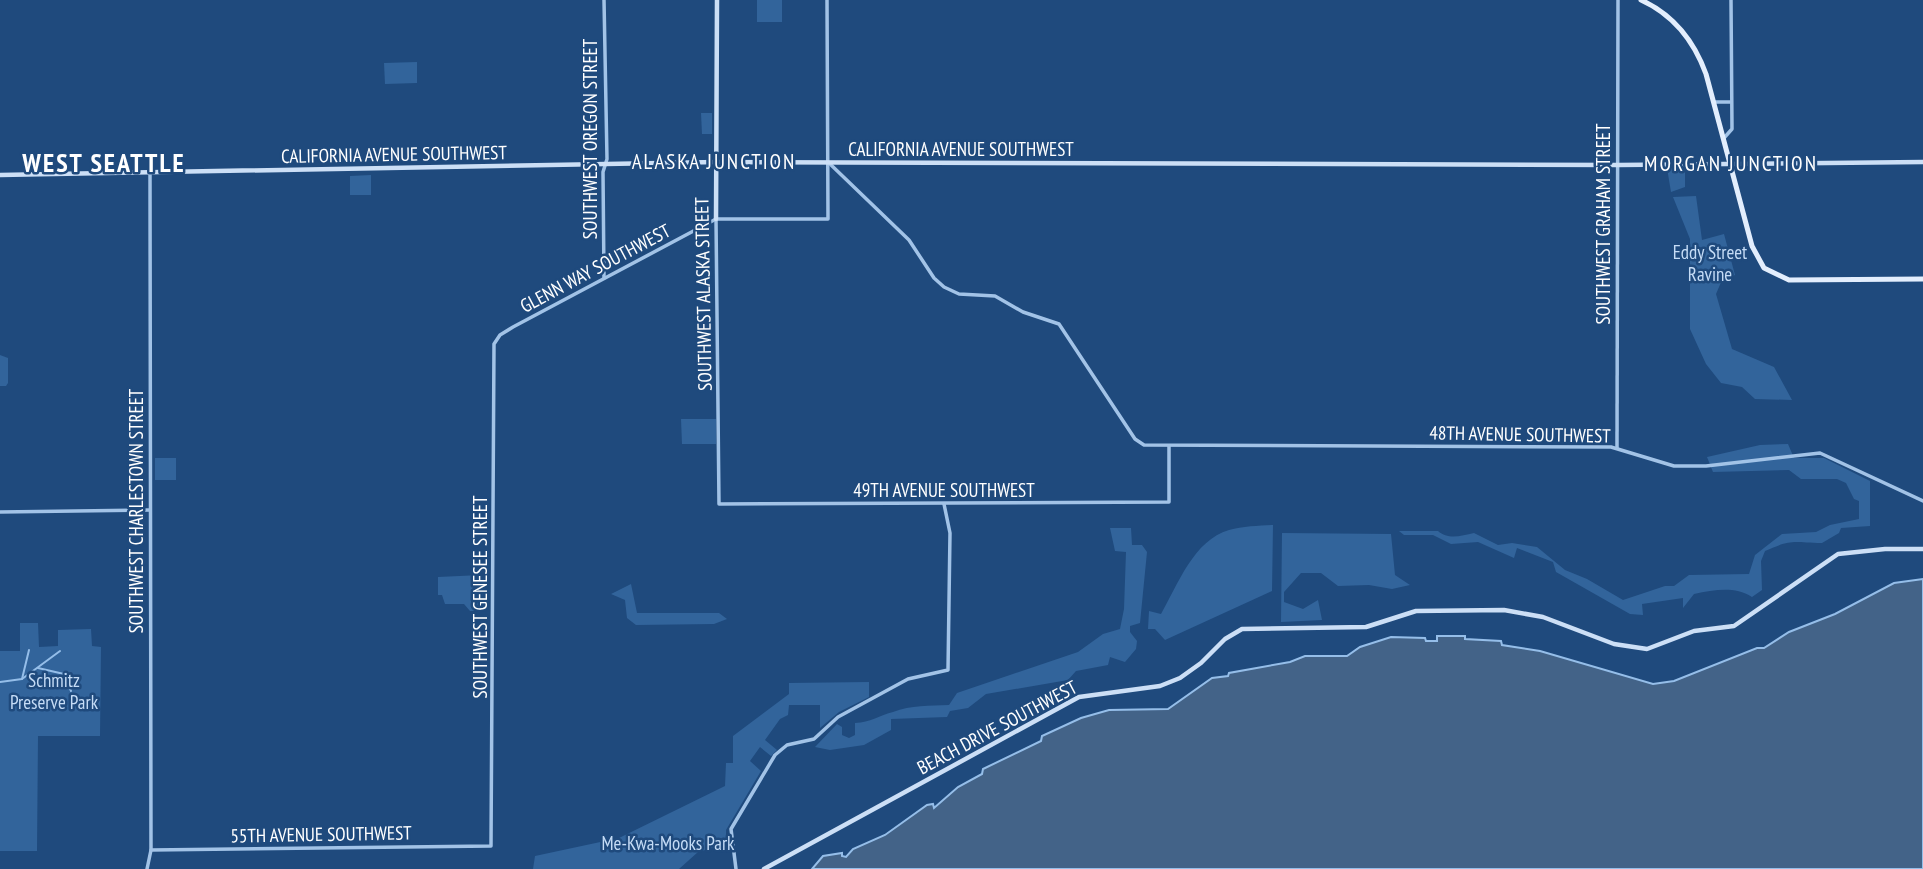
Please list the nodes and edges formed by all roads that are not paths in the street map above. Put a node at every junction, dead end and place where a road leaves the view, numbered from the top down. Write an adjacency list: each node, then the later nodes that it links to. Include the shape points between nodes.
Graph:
1 (604, 0): 14 (street, SOUTHWEST OREGON STREET)
2 (717, 0): 10 (main road, SOUTHWEST ALASKA STREET)
3 (827, 0): 12 (street)
4 (1618, 0): 15 (street, SOUTHWEST GRAHAM STREET)
5 (1642, 0): 7 (main road, via 1670,18 1692,43)
6 (1731, 0): 8 (street)
7 (1714, 102): 8 (street); 9 (main road)
8 (1730, 102): 9 (street, via 1732,129)
9 (1723, 138): 13 (main road)
10 (717, 162): 12 (main road, CALIFORNIA AVENUE SOUTHWEST); 14 (main road, CALIFORNIA AVENUE SOUTHWEST); 18 (main road, SOUTHWEST ALASKA STREET)
11 (1923, 162): 13 (main road, CALIFORNIA AVENUE SOUTHWEST)
12 (829, 163): 15 (main road, CALIFORNIA AVENUE SOUTHWEST); 18 (street, via 828,219); 22 (street, 48TH AVENUE SOUTHWEST, via 909,240 944,287 995,296 1059,324 1135,439 1144,445)
13 (1730, 163): 15 (main road, CALIFORNIA AVENUE SOUTHWEST); 20 (main road, via 1752,246 1759,262 1774,275 1796,281)
14 (606, 164): 16 (main road, CALIFORNIA AVENUE SOUTHWEST); 19 (street, SOUTHWEST OREGON STREET)
15 (1618, 165): 23 (street, SOUTHWEST GRAHAM STREET)
16 (150, 172): 17 (main road, CALIFORNIA AVENUE SOUTHWEST); 27 (street, SOUTHWEST CHARLESTOWN STREET)
17 (0, 175)
18 (716, 219): 19 (street, GLENN WAY SOUTHWEST); 25 (street, SOUTHWEST ALASKA STREET)
19 (604, 278): 21 (street, GLENN WAY SOUTHWEST, via 502,334)
20 (1923, 279)
21 (493, 348): 30 (street, SOUTHWEST GENESEE STREET)
22 (1169, 446): 23 (street, 48TH AVENUE SOUTHWEST); 26 (street, 49TH AVENUE SOUTHWEST, via 1169,502)
23 (1617, 448): 24 (street, 48TH AVENUE SOUTHWEST, via 1674,466 1820,453)
24 (1923, 501)
25 (719, 504): 26 (street, 49TH AVENUE SOUTHWEST)
26 (944, 505): 33 (street, via 950,533 949,666 943,673 908,679 842,714 814,739 788,745 775,755 732,830)
27 (150, 510): 28 (street); 31 (street, SOUTHWEST CHARLESTOWN STREET)
28 (0, 512)
29 (1923, 549): 34 (main road, BEACH DRIVE SOUTHWEST, via 1838,554 1734,626 1694,631 1647,649 1614,644 1543,617 1504,610 1416,611 1366,627 1242,629 1180,678 1160,686 1072,700)
30 (491, 846): 31 (street, 55TH AVENUE SOUTHWEST)
31 (151, 850): 32 (street, SOUTHWEST CHARLESTOWN STREET)
32 (147, 869)
33 (736, 869)
34 (764, 869)

